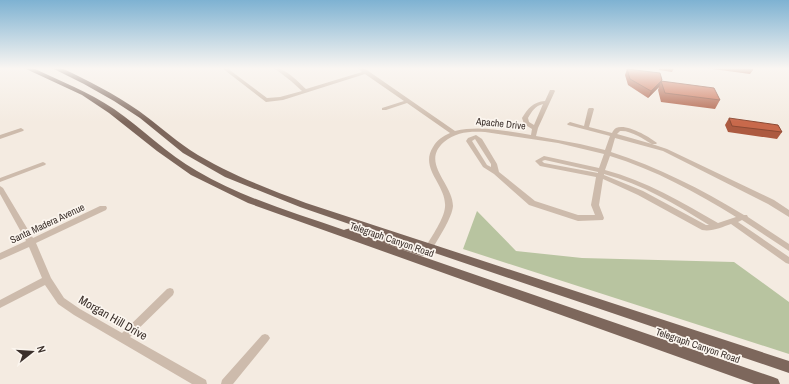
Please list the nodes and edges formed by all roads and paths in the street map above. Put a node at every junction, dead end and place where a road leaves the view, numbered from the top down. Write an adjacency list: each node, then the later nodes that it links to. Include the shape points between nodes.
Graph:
1 (66, 86): 31 (main road, Telegraph Canyon Road, via 112,111 160,149 218,186 251,201)
2 (95, 86): 33 (main road, Telegraph Canyon Road, via 136,112 211,167 248,185)
3 (249, 86): 8 (street, via 268,100 279,100)
4 (299, 86): 8 (street)
5 (321, 86): 8 (street)
6 (386, 86): 9 (street)
7 (552, 90): 10 (street, Apache Drive)
8 (305, 91)
9 (408, 101): 11 (street); 17 (street)
10 (547, 102): 14 (street, Apache Drive); 14 (street, via 533,105 525,118 528,125)
11 (384, 109)
12 (591, 109): 15 (street)
13 (570, 124): 15 (street)
14 (535, 128): 20 (street, Apache Drive)
15 (586, 128): 18 (street)
16 (20, 130): 19 (street)
17 (455, 134): 20 (street, Apache Drive, via 483,130); 33 (street, Apache Drive, via 438,144 431,160 447,193 449,209)
18 (612, 135): 21 (street); 28 (street, via 665,150 771,202)
19 (0, 137)
20 (533, 137): 21 (street, Apache Drive)
21 (607, 153): 24 (street); 29 (street, Apache Drive, via 684,184)
22 (44, 164): 25 (street)
23 (496, 173): 23 (street, via 494,164 479,139 470,139 484,166); 24 (street, via 532,203 578,218 600,218 595,205)
24 (601, 174): 24 (street, via 542,165 538,161 544,158); 30 (street, via 646,195 705,228)
25 (0, 180)
26 (0, 188): 32 (street, Morgan Hill Drive)
27 (103, 208): 32 (street, Santa Madera Avenue)
28 (789, 214)
29 (744, 217): 30 (street); 34 (street, Apache Drive)
30 (732, 221): 36 (street)
31 (337, 232): 33 (main road, via 370,235 422,252 427,251); 45 (main road, Telegraph Canyon Road)
32 (31, 242): 35 (street, Santa Madera Avenue); 37 (street, Morgan Hill Drive)
33 (430, 246): 42 (main road, Telegraph Canyon Road)
34 (789, 248)
35 (0, 257)
36 (789, 260)
37 (48, 280): 39 (street); 40 (street, Morgan Hill Drive, via 61,301)
38 (170, 292): 40 (street)
39 (0, 304)
40 (123, 338): 43 (street, Morgan Hill Drive)
41 (265, 338): 44 (street)
42 (789, 367)
43 (202, 384)
44 (226, 384)
45 (773, 384)

